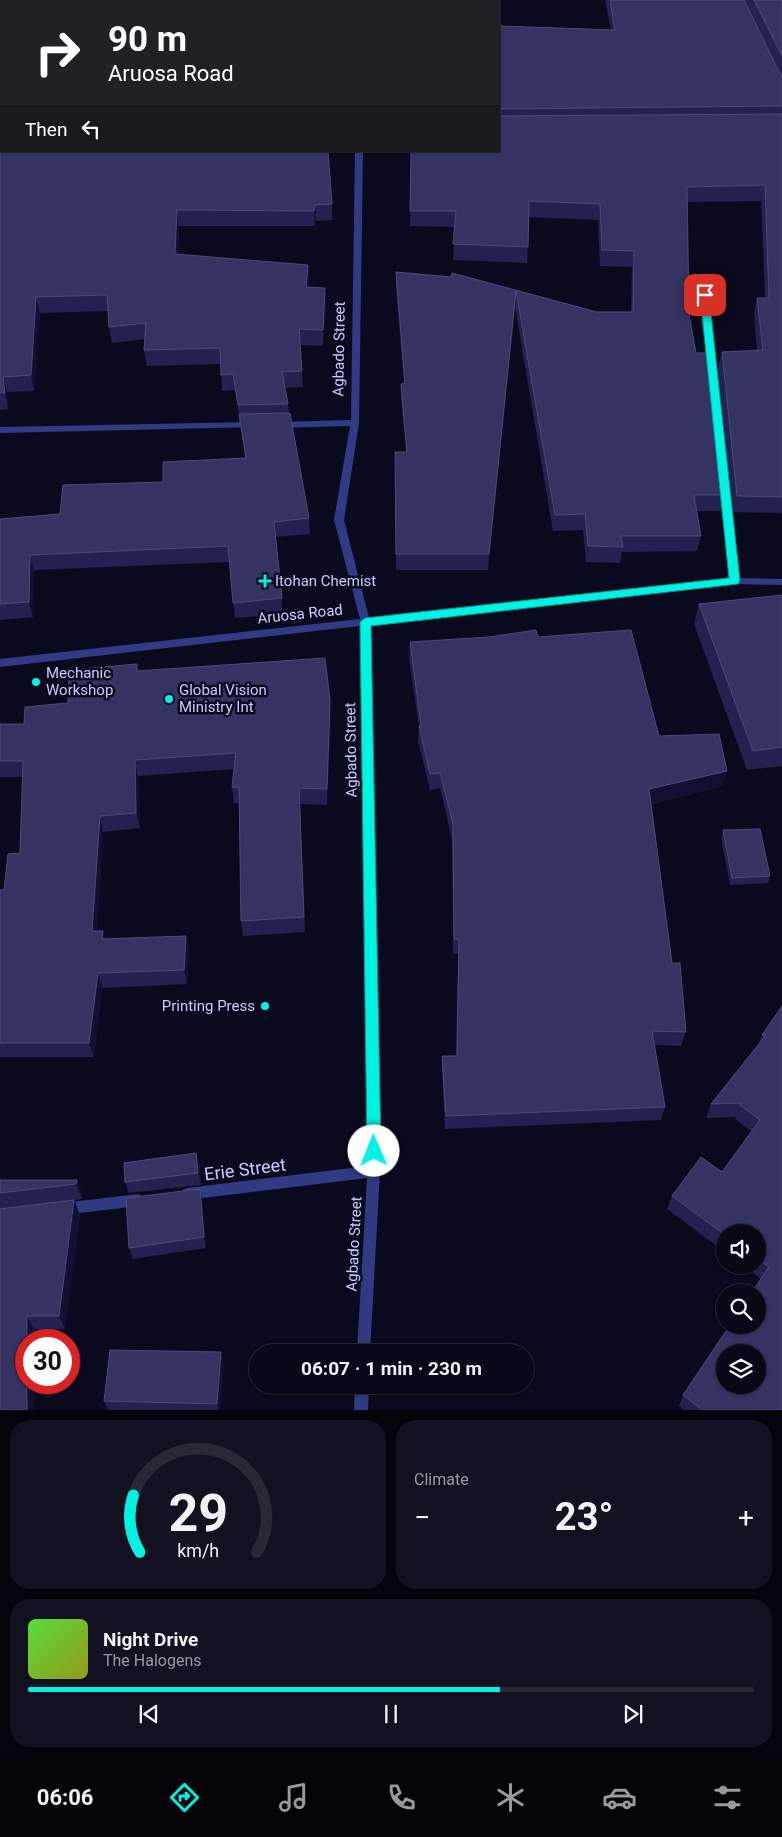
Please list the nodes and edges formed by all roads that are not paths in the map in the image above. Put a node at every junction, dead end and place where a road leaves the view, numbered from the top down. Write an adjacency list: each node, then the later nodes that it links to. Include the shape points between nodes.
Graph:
1 (359, 152): 3 (street, Agbado Street)
2 (703, 276): 5 (street)
3 (354, 424): 4 (street); 7 (street, Agbado Street, via 339,520)
4 (0, 430)
5 (734, 581): 6 (street, Aruosa Road); 7 (street, Aruosa Road)
6 (782, 582)
7 (365, 622): 8 (street, Aruosa Road); 9 (street, Agbado Street)
8 (0, 663)
9 (374, 1171): 10 (street, Erie Street); 13 (street, Agbado Street)
10 (177, 1195)
11 (148, 1199): 12 (street)
12 (49, 1211)
13 (364, 1344)
14 (362, 1394): 15 (street)
15 (361, 1410)

